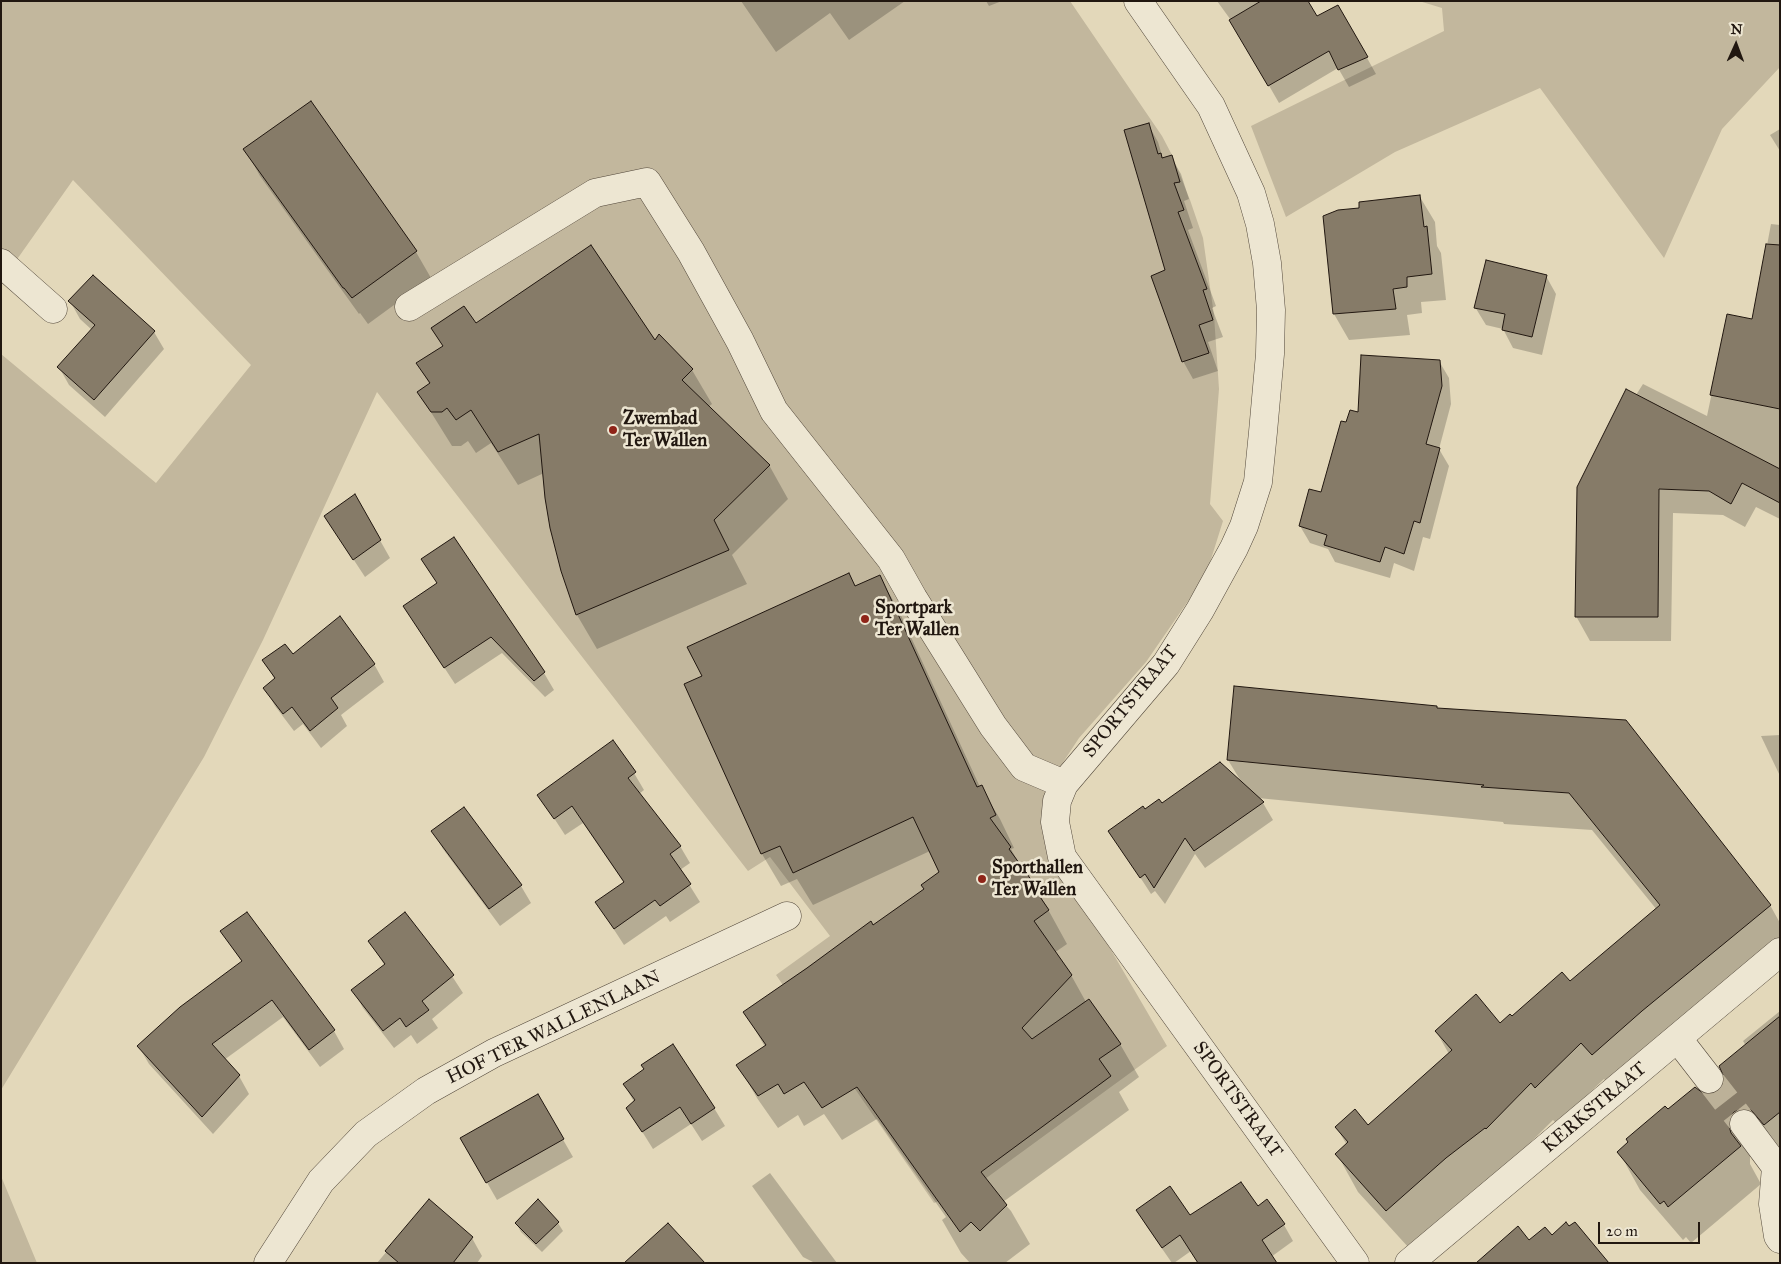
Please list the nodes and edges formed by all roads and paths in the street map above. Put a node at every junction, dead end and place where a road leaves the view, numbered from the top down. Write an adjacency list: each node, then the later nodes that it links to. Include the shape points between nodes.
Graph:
1 (1138, 1): 5 (street, SPORTSTRAAT, via 1210,106 1250,193 1260,224 1271,310 1263,432 1258,482 1244,526 1200,610 1166,664)
2 (1, 263): 4 (street)
3 (409, 307): 5 (street, via 595,193 647,182 691,252 774,411 891,559 993,726 1024,767)
4 (53, 309)
5 (1064, 784): 13 (street, SPORTSTRAAT, via 1057,801 1056,822 1062,857)
6 (787, 916): 12 (street, HOF TER WALLENLAAN, via 494,1053 426,1091 366,1134 321,1181)
7 (1778, 958): 8 (street, KERKSTRAAT)
8 (1678, 1039): 9 (street); 14 (street, KERKSTRAAT)
9 (1709, 1079)
10 (1744, 1124): 11 (street, via 1776,1167 1774,1204)
11 (1780, 1239)
12 (268, 1263)
13 (1355, 1263)
14 (1409, 1263)

